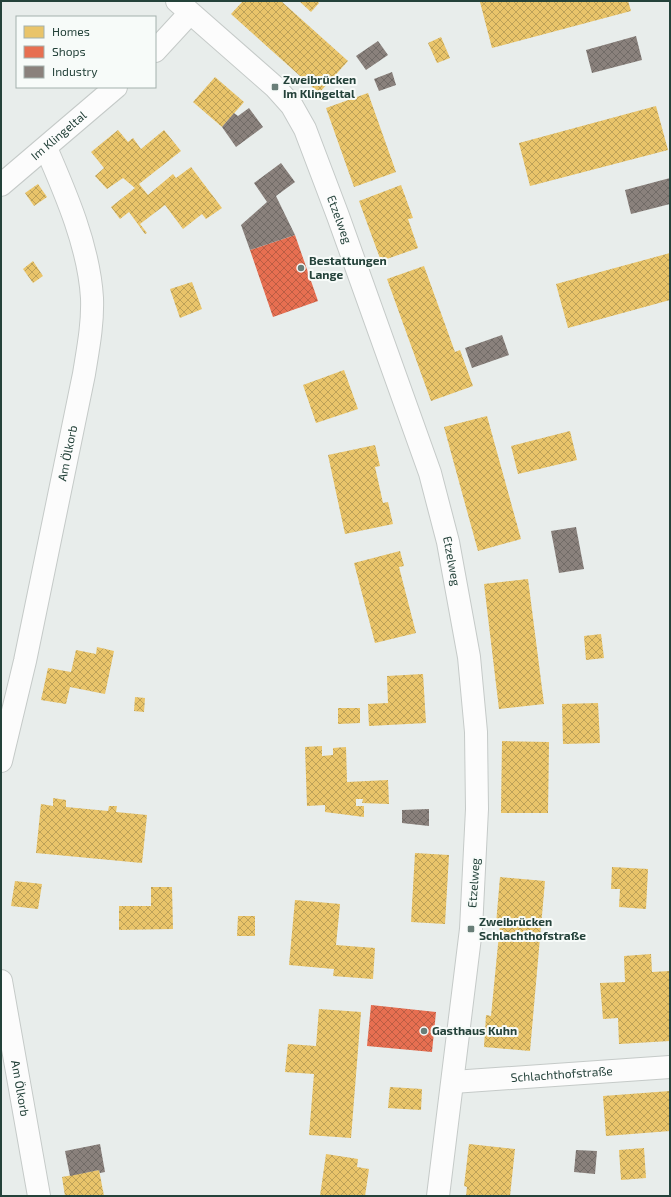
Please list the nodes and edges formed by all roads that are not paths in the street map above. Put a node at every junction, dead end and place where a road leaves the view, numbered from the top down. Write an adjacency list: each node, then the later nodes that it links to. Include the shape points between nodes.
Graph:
1 (183, 7): 2 (street); 9 (street, Etzelweg, via 275,87 292,106 305,129 430,473 448,542 469,657 476,732 476,848 471,929)
2 (156, 49)
3 (115, 88): 4 (street, Im Klingeltal)
4 (46, 148): 5 (street, Im Klingeltal); 6 (street, Am Ölkorb, via 61,184 89,272 92,300 91,330 25,661)
5 (1, 185)
6 (1, 761)
7 (1, 981): 10 (street, Am Ölkorb)
8 (670, 1067): 9 (street, Schlachthofstraße)
9 (453, 1082): 11 (street, Etzelweg)
10 (39, 1196)
11 (438, 1196)

